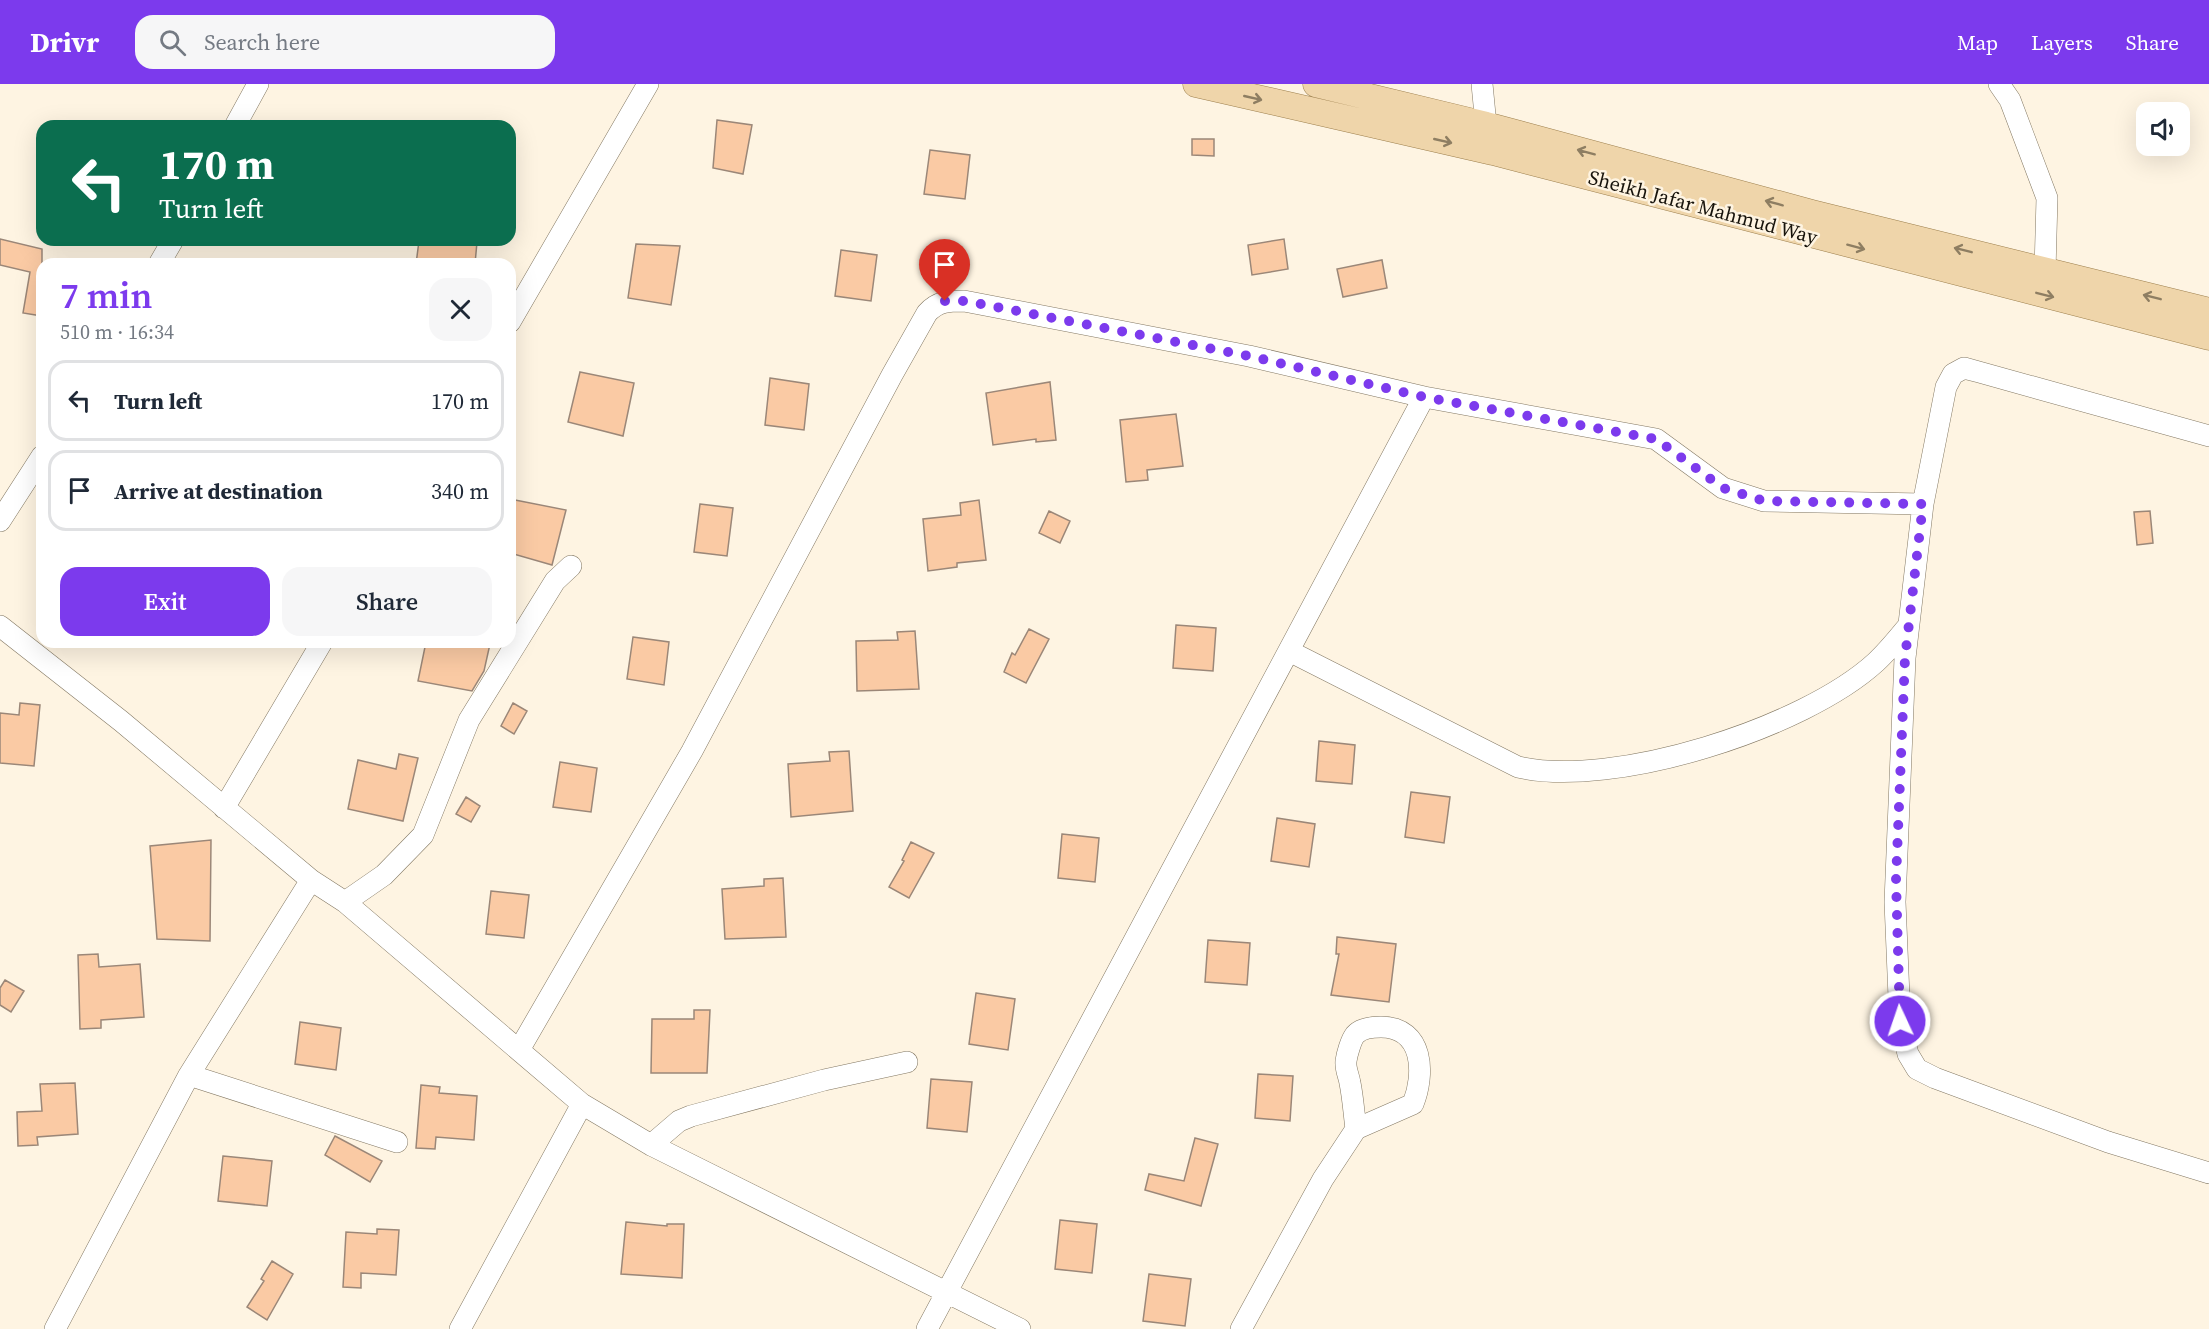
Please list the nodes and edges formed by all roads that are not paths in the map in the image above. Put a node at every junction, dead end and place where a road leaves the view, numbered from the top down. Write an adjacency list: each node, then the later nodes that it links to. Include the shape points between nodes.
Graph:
1 (258, 84): 7 (street)
2 (648, 84): 11 (street)
3 (1196, 84): 12 (main road, Sheikh Jafar Mahmud Way, one-way to 12, via 1493,152)
4 (1320, 84): 8 (main road, Sheikh Jafar Mahmud Way)
5 (1482, 84): 8 (street)
6 (1999, 84): 9 (street, via 2010,100 2047,198)
7 (238, 120)
8 (1486, 126): 9 (main road, Sheikh Jafar Mahmud Way, one-way to 8)
9 (2045, 271): 10 (main road, Sheikh Jafar Mahmud Way, one-way to 9)
10 (2209, 311)
11 (516, 312)
12 (2209, 337)
13 (1424, 397): 16 (street, via 1656,439 1723,488 1764,501); 24 (street); 28 (street, via 1249,356 964,301 934,305 892,375 692,750)
14 (2209, 436): 16 (street, via 1964,368 1953,374 1946,387)
15 (36, 465): 17 (street)
16 (1923, 504): 19 (street)
17 (0, 521)
18 (571, 566): 21 (street, via 555,581)
19 (1909, 625): 24 (street, via 1875,663 1808,706 1768,725 1697,752 1641,764 1582,770 1533,771 1518,767); 35 (street, via 1895,902 1900,1021 1908,1054 1917,1069 1935,1078 2108,1142)
20 (0, 626): 25 (street)
21 (516, 644)
22 (318, 648): 25 (street)
23 (514, 648): 27 (street, via 469,720 423,835 384,875)
24 (1289, 651): 36 (street)
25 (224, 808): 26 (street)
26 (311, 880): 27 (street); 30 (street)
27 (345, 902): 28 (street)
28 (519, 1050): 31 (street)
29 (907, 1062): 34 (street, via 692,1116)
30 (189, 1075): 33 (street); 37 (street)
31 (582, 1104): 34 (street); 38 (street)
32 (1356, 1129): 32 (street, via 1413,1104 1420,1087 1419,1058 1413,1040 1405,1033 1390,1027 1374,1027 1360,1031 1352,1041 1346,1060); 41 (street, via 1323,1179)
33 (397, 1142)
34 (651, 1145): 36 (street)
35 (2209, 1173)
36 (946, 1292): 39 (street); 40 (street)
37 (55, 1329)
38 (460, 1329)
39 (927, 1329)
40 (1020, 1329)
41 (1240, 1329)

